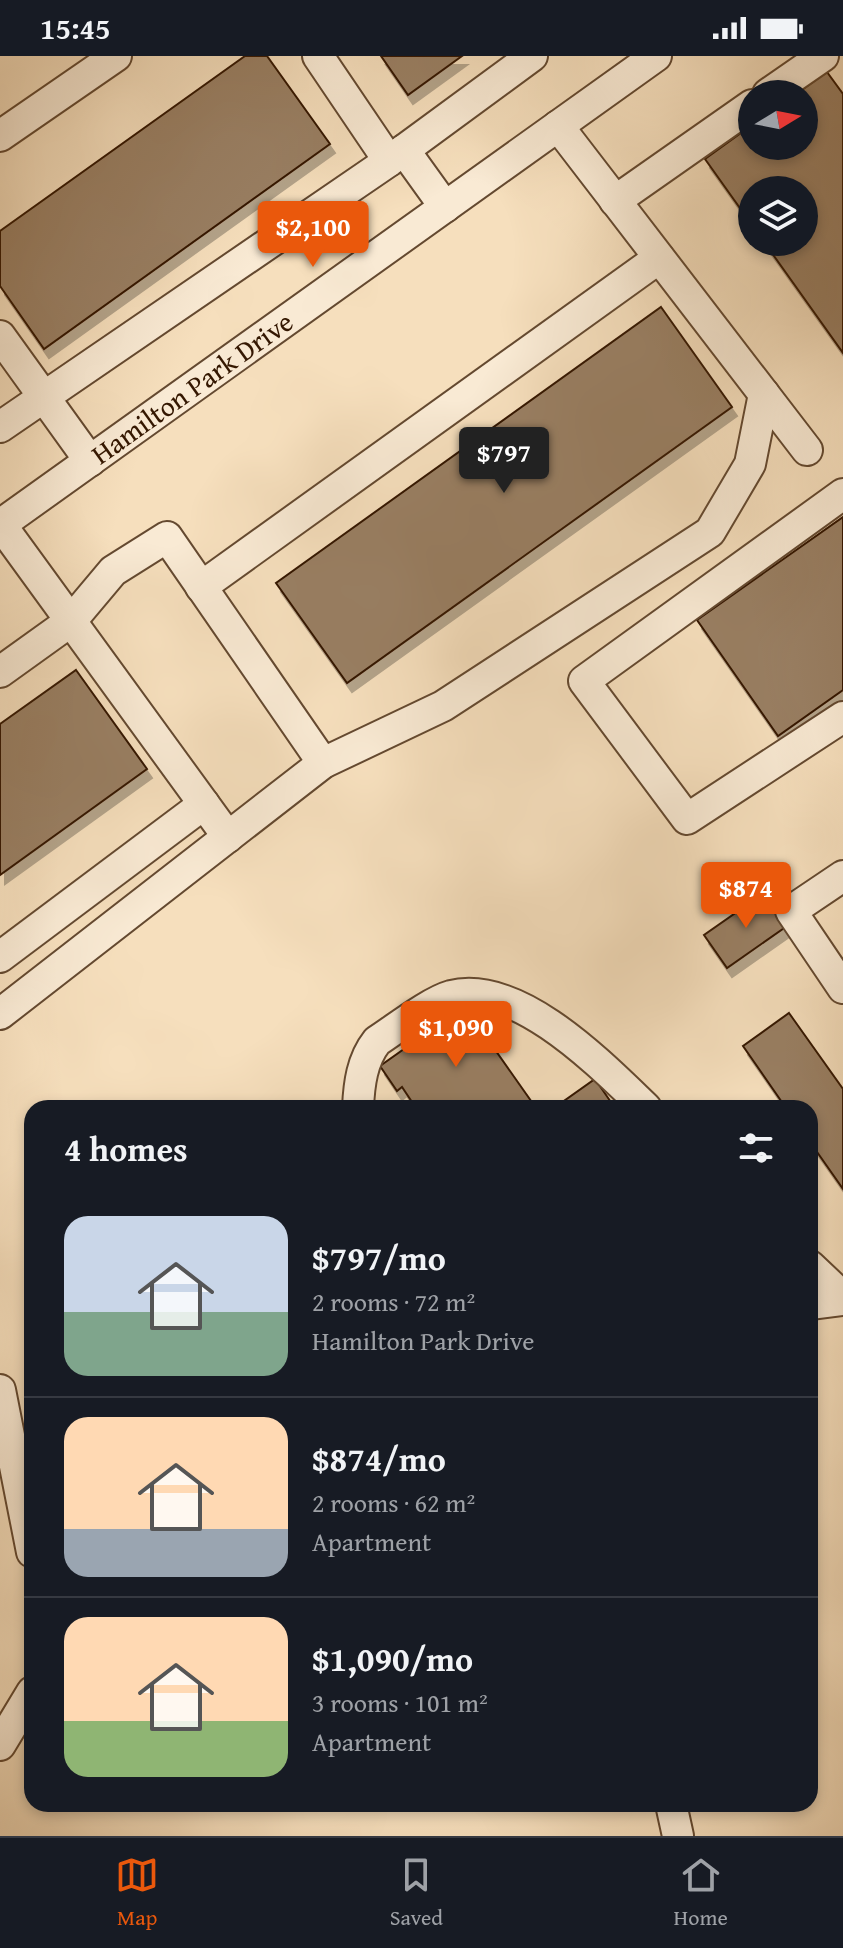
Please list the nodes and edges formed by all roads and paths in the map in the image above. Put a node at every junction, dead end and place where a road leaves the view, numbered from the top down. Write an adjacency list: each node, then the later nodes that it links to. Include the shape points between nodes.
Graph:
1 (116, 56): 9 (street)
2 (318, 56): 10 (street)
3 (532, 56): 10 (street)
4 (656, 56): 8 (street, Hamilton Park Drive)
5 (823, 56): 6 (street)
6 (788, 80)
7 (738, 115): 11 (street)
8 (558, 126): 11 (street); 12 (street, Hamilton Park Drive)
9 (0, 136)
10 (396, 155): 12 (street); 16 (street)
11 (615, 201): 13 (street)
12 (445, 207): 19 (street, Hamilton Park Drive)
13 (659, 258): 15 (street); 22 (street)
14 (0, 336): 16 (street)
15 (764, 394): 18 (street); 26 (street, via 750,464 710,532 443,706)
16 (43, 395): 17 (street); 19 (street)
17 (0, 427)
18 (807, 450)
19 (90, 461): 21 (street, Hamilton Park Drive)
20 (843, 494): 25 (street, via 584,681 687,819)
21 (0, 525): 23 (street)
22 (201, 587): 23 (street, via 167,537 113,571); 26 (street)
23 (71, 621): 24 (street); 27 (street)
24 (0, 672)
25 (843, 717)
26 (323, 763): 28 (street)
27 (204, 804): 28 (street); 30 (street)
28 (228, 837): 32 (street)
29 (843, 876): 31 (street, via 791,911)
30 (0, 957)
31 (843, 988)
32 (0, 1014)
33 (358, 1100): 34 (street, via 369,1051 377,1041 448,997 477,993 534,1014)
34 (638, 1100)
35 (818, 1274): 36 (street)
36 (843, 1299): 37 (street)
37 (818, 1303)
38 (0, 1390): 39 (street)
39 (12, 1516): 40 (street)
40 (24, 1538)
41 (24, 1705): 42 (street)
42 (0, 1745)
43 (673, 1812): 44 (street)
44 (678, 1836)

